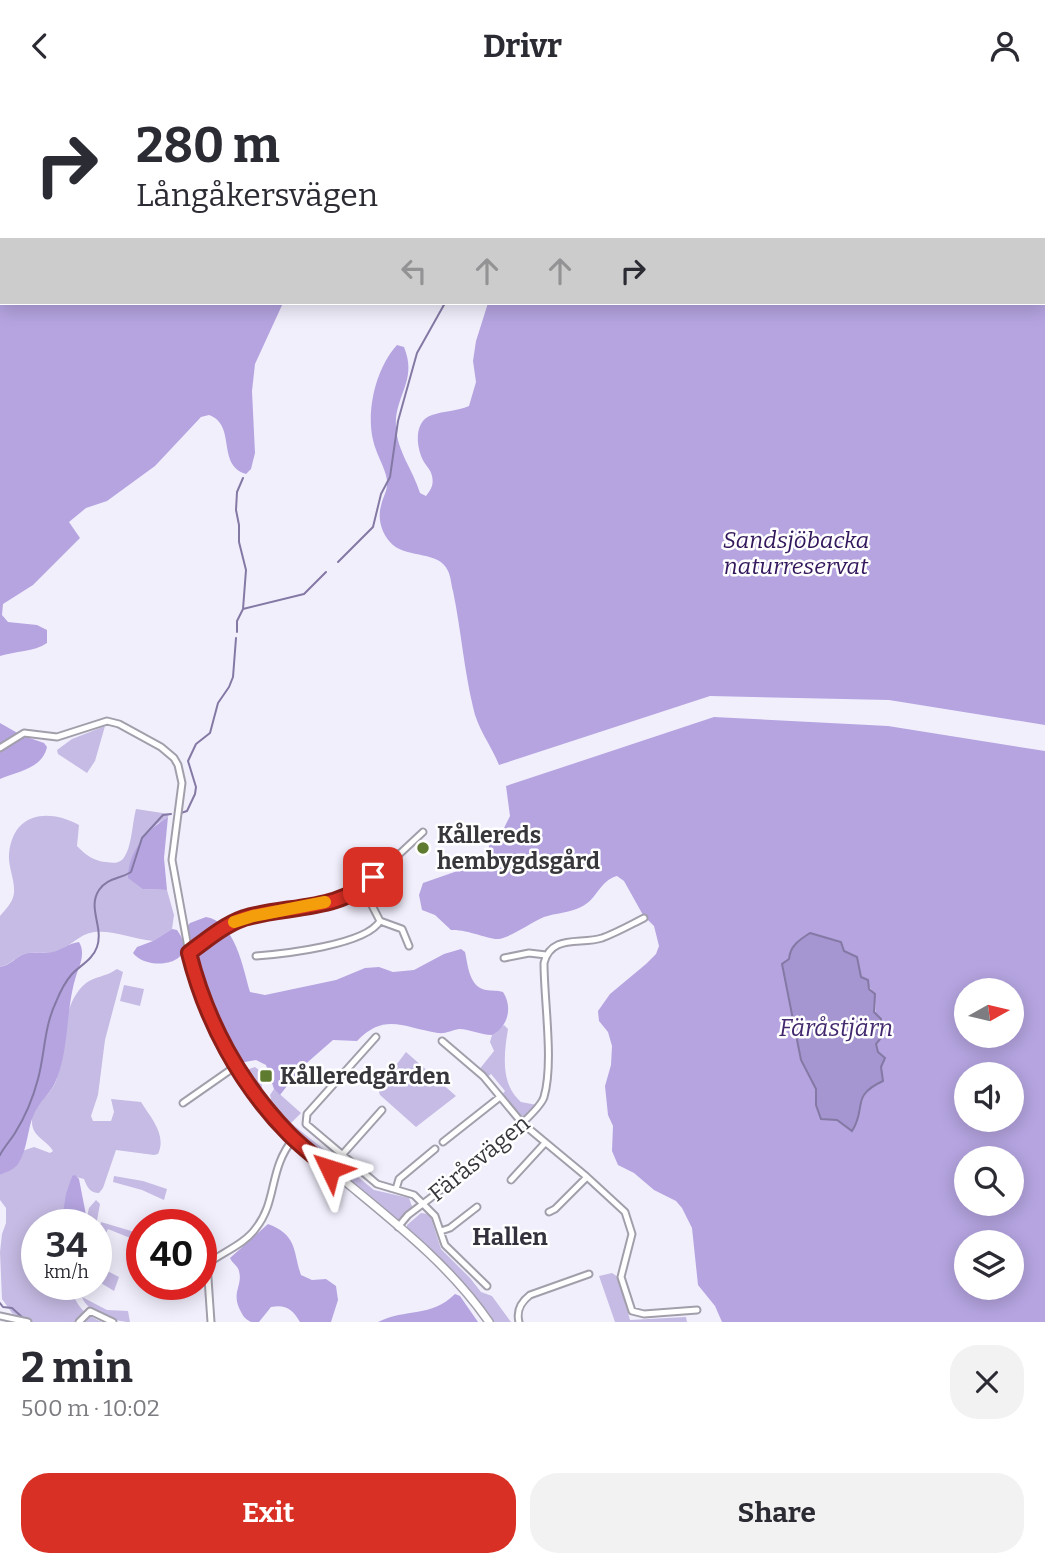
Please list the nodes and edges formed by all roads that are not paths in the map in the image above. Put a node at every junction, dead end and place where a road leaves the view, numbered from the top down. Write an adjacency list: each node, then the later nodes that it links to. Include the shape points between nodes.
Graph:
1 (0, 748): 7 (street, via 24,733 57,737 107,720 174,758 182,783 172,860)
2 (423, 832): 3 (street)
3 (363, 888): 5 (street); 7 (street, via 316,905 243,918)
4 (643, 918): 8 (street, via 600,939 560,943)
5 (380, 921): 6 (street, via 402,929); 9 (street, via 374,929 325,947)
6 (409, 946)
7 (189, 953): 13 (street, via 212,1021)
8 (546, 955): 10 (street); 17 (street, Färåsvägen, via 545,1092 541,1105)
9 (256, 956)
10 (505, 958)
11 (376, 1037): 22 (street, via 305,1119)
12 (442, 1041): 14 (street)
13 (236, 1066): 15 (street); 18 (street)
14 (500, 1097): 17 (street); 19 (street)
15 (183, 1103)
16 (382, 1110): 22 (street)
17 (522, 1123): 20 (street); 26 (street, Färåsvägen)
18 (294, 1139): 29 (street); 31 (street, via 277,1165 266,1211 256,1230)
19 (443, 1142)
20 (545, 1143): 23 (street); 24 (street)
21 (435, 1149): 25 (street, via 399,1179)
22 (342, 1155): 25 (street, via 377,1184)
23 (587, 1177): 28 (street); 35 (street, via 619,1206 630,1223 632,1234 621,1277 632,1311)
24 (511, 1180)
25 (396, 1189): 26 (street)
26 (423, 1203): 29 (street, Färåsvägen); 30 (street, via 435,1216)
27 (477, 1207): 30 (street)
28 (549, 1212)
29 (398, 1227): 41 (street, via 456,1279)
30 (440, 1231): 33 (street, via 445,1245)
31 (217, 1255)
32 (589, 1274): 42 (street, via 530,1295 518,1310)
33 (487, 1286)
34 (208, 1300): 40 (street)
35 (697, 1310)
36 (0, 1316): 37 (street)
37 (28, 1322)
38 (79, 1322): 39 (street, via 90,1311)
39 (113, 1322)
40 (211, 1322)
41 (489, 1322)
42 (519, 1322)

